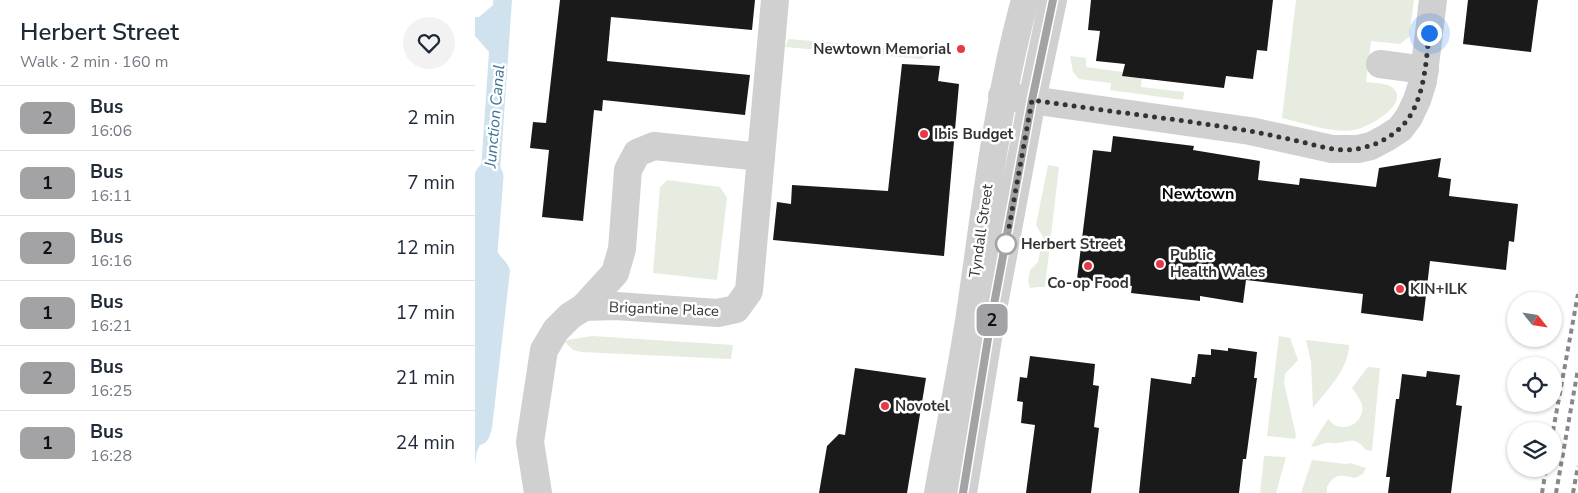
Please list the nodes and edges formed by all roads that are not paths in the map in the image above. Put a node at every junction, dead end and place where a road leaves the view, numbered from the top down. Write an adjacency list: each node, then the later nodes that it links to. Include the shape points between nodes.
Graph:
1 (775, 0): 9 (street, Brigantine Place)
2 (1025, 0): 7 (street, Tyndall Street)
3 (1053, 0): 8 (street, Tyndall Street)
4 (1433, 0): 6 (street)
5 (1380, 64): 6 (street)
6 (1425, 70): 8 (street, via 1417,100 1399,129 1371,146 1358,149 1332,148 1250,131)
7 (1002, 96): 8 (street); 12 (street, Tyndall Street)
8 (1032, 100): 13 (street, Tyndall Street)
9 (761, 157): 10 (street, Brigantine Place, via 654,146 637,153 628,170 622,249 615,273); 10 (street, Brigantine Place, via 749,291 736,309 717,313)
10 (584, 307): 11 (street, Brigantine Place, via 556,330 544,350 530,442)
11 (538, 493)
12 (938, 493)
13 (963, 493)

